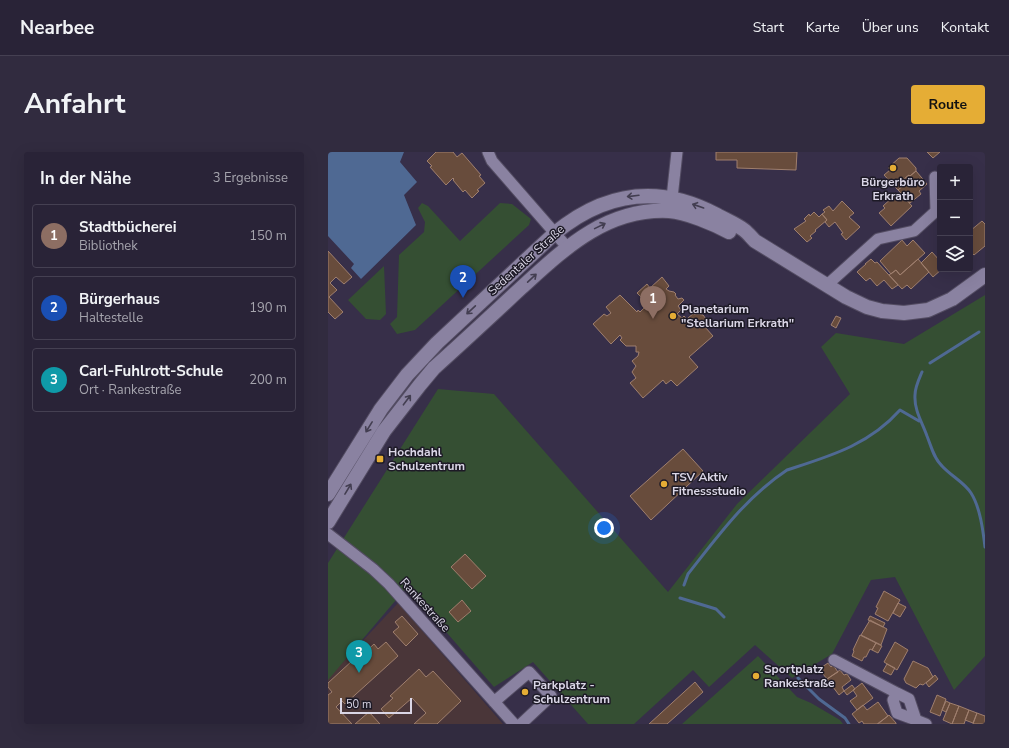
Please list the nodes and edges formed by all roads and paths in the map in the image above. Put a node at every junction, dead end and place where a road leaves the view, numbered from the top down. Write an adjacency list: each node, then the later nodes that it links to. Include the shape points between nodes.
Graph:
1 (488, 152): 5 (street, via 492,161)
2 (677, 152): 4 (street)
3 (935, 177): 8 (street, via 936,211 914,231 878,239)
4 (671, 204): 5 (street, Sedentaler Straße, one-way to 5, via 643,195 626,197 588,211); 6 (street, Sedentaler Straße, one-way to 4, via 599,226); 8 (street, Sedentaler Straße, via 706,209 744,230 755,241)
5 (555, 234): 6 (street); 9 (street, Sedentaler Straße, one-way to 9, via 442,338 406,375 381,409)
6 (567, 248): 10 (street, Sedentaler Straße, one-way to 6, via 384,431 434,368)
7 (985, 275): 8 (street, Sedentaler Straße, via 952,299 928,310 904,313 867,307)
8 (827, 286)
9 (328, 494)
10 (328, 522)
11 (328, 534): 14 (street, Rankestraße, via 389,584)
12 (834, 660): 13 (street)
13 (897, 693): 15 (street, via 909,699); 15 (street, via 893,700 897,713)
14 (494, 702): 16 (street, Rankestraße); 17 (street, via 529,672 551,696)
15 (921, 722)
16 (514, 724)
17 (520, 724)

